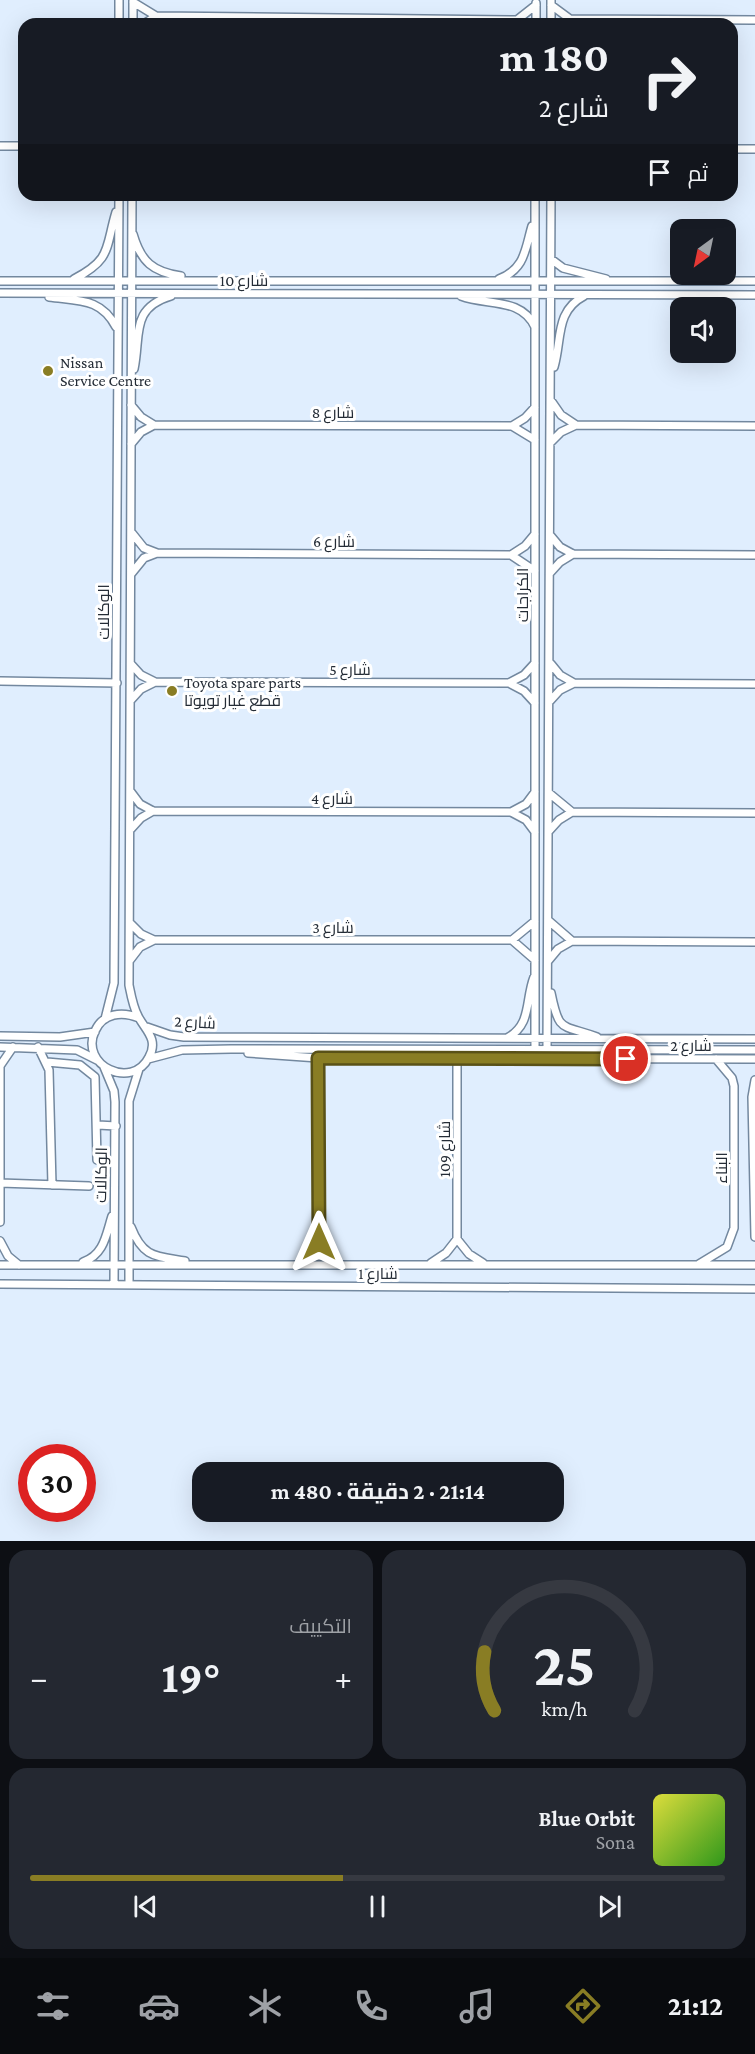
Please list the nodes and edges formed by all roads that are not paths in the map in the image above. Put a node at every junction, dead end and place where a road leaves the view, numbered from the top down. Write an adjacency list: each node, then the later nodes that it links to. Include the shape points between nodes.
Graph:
1 (119, 0): 6 (street)
2 (133, 1): 5 (street); 7 (street)
3 (536, 2): 10 (street); 11 (street)
4 (551, 2): 12 (street); 13 (street)
5 (156, 16): 8 (street); 9 (street)
6 (119, 18)
7 (133, 18)
8 (153, 18)
9 (277, 18)
10 (522, 18)
11 (536, 18)
12 (551, 18)
13 (569, 18)
14 (738, 20): 15 (street)
15 (755, 20)
16 (0, 146): 17 (street)
17 (18, 146)
18 (738, 149): 19 (street)
19 (755, 149)
20 (132, 201): 25 (street, الوكالات)
21 (535, 201): 24 (street, الكراجات)
22 (551, 201): 26 (street, الكراجات)
23 (119, 204): 27 (street, الوكالات); 29 (street, الوكالات, via 106,254 92,269)
24 (534, 218): 31 (street, الكراجات); 34 (street, الكراجات, via 522,262)
25 (131, 224): 28 (street, شارع 10, via 137,248 148,264 163,273); 30 (street, الوكالات)
26 (551, 259): 32 (street, الكراجات); 35 (street, شارع 10, via 562,268)
27 (118, 279): 29 (street, شارع 10); 30 (street, شارع 10); 37 (street, الوكالات)
28 (201, 279): 30 (street, شارع 10); 34 (street, شارع 10)
29 (71, 280): 33 (street, شارع 10)
30 (130, 280): 39 (street, الوكالات)
31 (535, 280): 32 (street, شارع 10); 34 (street, شارع 10); 43 (street, الكراجات)
32 (552, 280): 35 (street, شارع 10); 44 (street, الكراجات)
33 (0, 281)
34 (495, 281)
35 (611, 281): 36 (street, شارع 10)
36 (755, 281)
37 (117, 292): 38 (street, شارع 10); 39 (street, شارع 10); 47 (street, الوكالات)
38 (32, 293): 41 (street, شارع 10); 47 (street, شارع 10, via 98,305)
39 (130, 293): 40 (street, شارع 10); 50 (street, الوكالات)
40 (183, 293): 42 (street, شارع 10); 50 (street, الوكالات, via 161,299 145,312 138,326)
41 (0, 294)
42 (456, 294): 43 (street, شارع 10); 48 (street, شارع 10, via 481,302 512,305 526,314)
43 (535, 294): 44 (street, شارع 10); 48 (street, الكراجات)
44 (552, 294): 45 (street, شارع 10); 49 (street, الكراجات)
45 (587, 295): 46 (street, شارع 10); 49 (street, الكراجات, via 563,316)
46 (755, 295)
47 (117, 328): 76 (street, الوكالات)
48 (535, 329): 53 (street, الكراجات)
49 (552, 375): 51 (street, الكراجات)
50 (130, 383): 52 (street, الوكالات)
51 (551, 401): 55 (street, via 561,415); 59 (street, الكراجات)
52 (130, 405): 54 (street); 60 (street, الوكالات)
53 (535, 406): 56 (street); 58 (street, الكراجات)
54 (154, 425): 56 (street, شارع 8); 60 (street)
55 (576, 425): 57 (street); 59 (street)
56 (512, 426): 58 (street)
57 (755, 426)
58 (535, 440): 62 (street, الكراجات)
59 (550, 443): 63 (street, الكراجات)
60 (130, 444): 61 (street, الوكالات)
61 (131, 530): 64 (street, via 138,543); 70 (street, الوكالات)
62 (535, 534): 66 (street); 68 (street, الكراجات)
63 (550, 535): 65 (street); 69 (street, الكراجات)
64 (158, 553): 66 (street, شارع 6); 70 (street, via 138,563)
65 (573, 554): 67 (street); 69 (street)
66 (511, 555): 68 (street)
67 (755, 555)
68 (535, 571): 72 (street, الكراجات)
69 (550, 573): 73 (street, الكراجات)
70 (130, 576): 71 (street, الوكالات)
71 (131, 663): 75 (street, via 141,675); 80 (street, الوكالات)
72 (535, 663): 77 (street); 82 (street, الكراجات)
73 (550, 663): 78 (street); 81 (street, الكراجات)
74 (0, 681): 76 (street)
75 (155, 682): 77 (street, شارع 5); 80 (street)
76 (117, 683): 106 (street, الوكالات, via 114,983)
77 (509, 683): 82 (street)
78 (574, 683): 79 (street); 81 (street)
79 (755, 684)
80 (130, 700): 83 (street, الوكالات)
81 (550, 701): 85 (street, الكراجات)
82 (535, 702): 84 (street, الكراجات)
83 (131, 792): 86 (street, via 140,804); 90 (street, الوكالات)
84 (535, 792): 87 (street, via 526,804); 91 (street, الكراجات)
85 (549, 793): 88 (street); 92 (street, الكراجات)
86 (153, 811): 87 (street, شارع 4); 90 (street)
87 (511, 812): 91 (street, via 526,820)
88 (572, 812): 89 (street); 92 (street)
89 (755, 813)
90 (131, 829): 95 (street, الوكالات)
91 (536, 832): 93 (street, الكراجات)
92 (549, 832): 94 (street, الكراجات)
93 (536, 921): 97 (street); 101 (street, الكراجات)
94 (549, 921): 98 (street); 102 (street, الكراجات)
95 (130, 923): 96 (street); 100 (street, الوكالات)
96 (154, 940): 97 (street, شارع 3); 100 (street, via 140,947)
97 (512, 940): 101 (street)
98 (572, 941): 99 (street); 102 (street)
99 (755, 942)
100 (130, 960): 105 (street, الوكالات, via 129,985)
101 (535, 961): 103 (street, الكراجات)
102 (548, 961): 104 (street, الكراجات)
103 (536, 972): 110 (street, الكراجات, via 524,1023); 111 (street, الكراجات)
104 (548, 982): 112 (street, الكراجات); 113 (street, شارع 2, via 558,1021 568,1029)
105 (139, 1018): 106 (street, via 122,1014); 107 (street)
106 (105, 1019): 108 (street)
107 (147, 1027): 110 (street, شارع 2, via 184,1037); 124 (street, via 152,1043)
108 (95, 1032): 109 (street); 127 (street, via 92,1046)
109 (0, 1036)
110 (506, 1038): 111 (street, شارع 2)
111 (536, 1038): 112 (street, شارع 2); 120 (street, الكراجات)
112 (546, 1038): 113 (street, شارع 2); 121 (street, الكراجات)
113 (603, 1039): 114 (street, شارع 2)
114 (755, 1039)
115 (0, 1047): 116 (street)
116 (13, 1047): 117 (street); 135 (street, via 0,1066)
117 (38, 1047): 127 (street, via 77,1050); 128 (street)
118 (231, 1049): 120 (street, شارع 2); 122 (street, شارع 2); 124 (street, شارع 2, via 182,1050)
119 (755, 1050): 121 (street, شارع 2)
120 (536, 1051): 121 (street, شارع 2)
121 (547, 1051)
122 (318, 1058): 123 (street, شارع 2); 144 (street)
123 (457, 1058): 125 (street, شارع 2); 142 (street, شارع 109)
124 (148, 1059): 130 (street)
125 (716, 1059): 126 (street, شارع 2); 153 (street, البناء, via 734,1086 734,1228 727,1247)
126 (755, 1059)
127 (97, 1060): 129 (street)
128 (48, 1062): 132 (street, via 80,1065 91,1072 97,1083); 136 (street)
129 (104, 1068): 130 (street, via 121,1074); 133 (street, الوكالات, via 114,1091)
130 (139, 1069): 140 (street, الوكالات, via 129,1101)
131 (755, 1080): 141 (street, البناء)
132 (98, 1125): 133 (street); 134 (street)
133 (116, 1126): 138 (street, الوكالات)
134 (97, 1160)
135 (0, 1183): 136 (street); 139 (street)
136 (52, 1185): 137 (street)
137 (89, 1186)
138 (114, 1208): 146 (street, الوكالات); 152 (street, via 101,1250)
139 (0, 1222)
140 (129, 1223): 147 (street, الوكالات); 148 (street, via 138,1244 147,1253)
141 (755, 1237)
142 (457, 1239): 149 (street); 150 (street, via 469,1254)
143 (0, 1241): 145 (street, via 8,1256)
144 (319, 1242)
145 (19, 1264): 151 (street, شارع 1); 152 (street, شارع 1)
146 (114, 1264): 147 (street, شارع 1); 152 (street, شارع 1); 156 (street, الوكالات)
147 (129, 1264): 148 (street, شارع 1); 157 (street, الوكالات)
148 (209, 1264): 149 (street, شارع 1)
149 (430, 1264): 150 (street, شارع 1)
150 (487, 1264): 153 (street, شارع 1)
151 (0, 1265)
152 (75, 1265)
153 (697, 1265): 154 (street, شارع 1)
154 (755, 1265)
155 (0, 1284): 156 (street, شارع 1)
156 (114, 1285): 157 (street, شارع 1)
157 (129, 1285): 158 (street, شارع 1)
158 (755, 1289)

